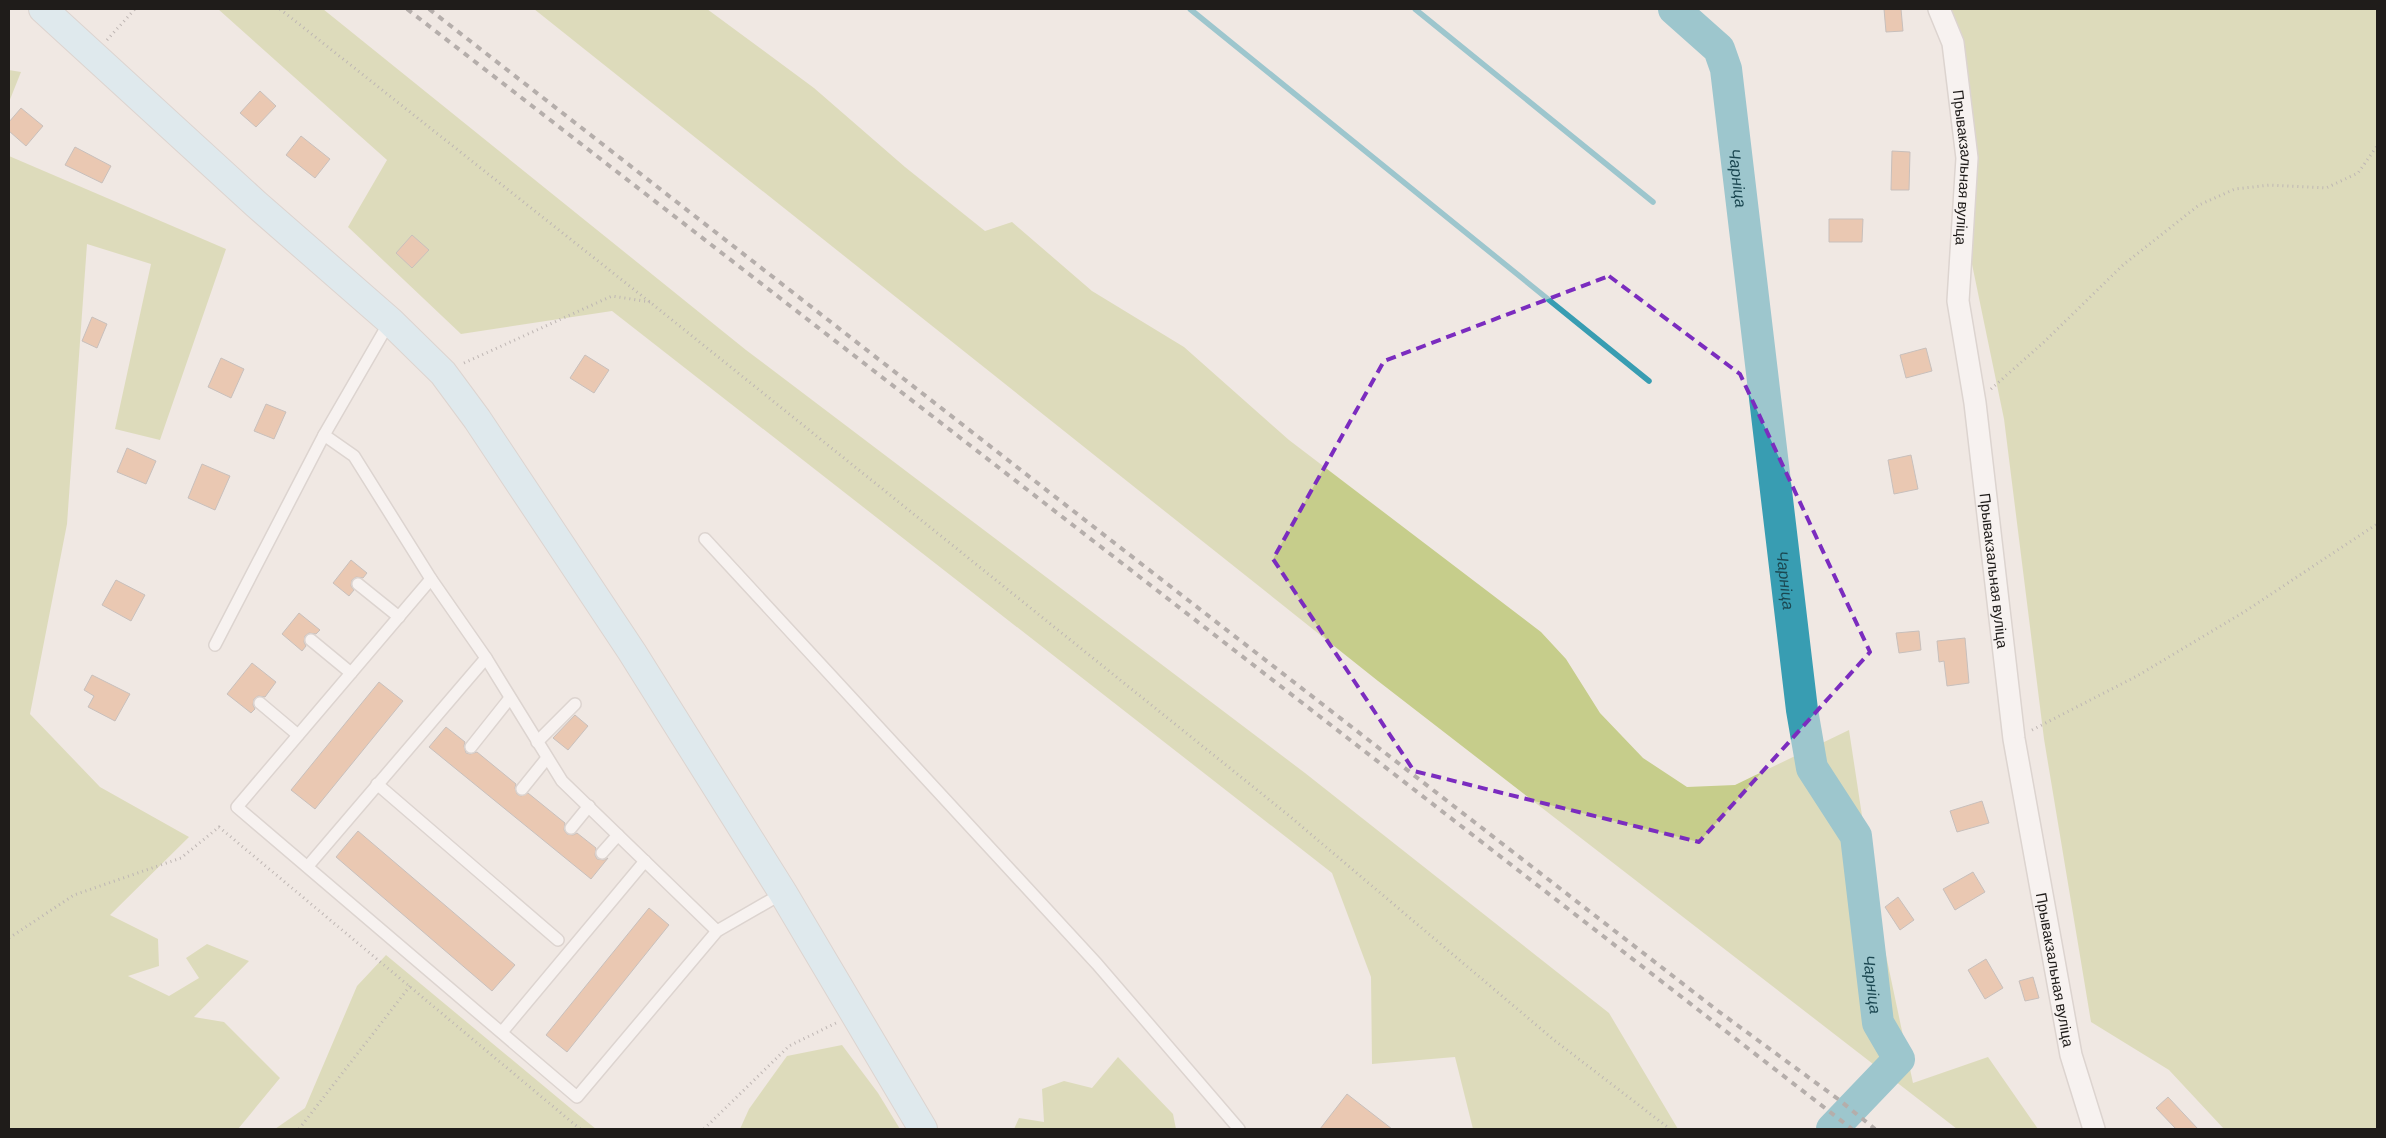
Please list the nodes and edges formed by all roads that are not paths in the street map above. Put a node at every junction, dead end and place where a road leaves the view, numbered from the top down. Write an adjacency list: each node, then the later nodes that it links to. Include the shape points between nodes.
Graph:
1 (43, 9): 3 (street, via 256,204)
2 (1939, 9): 34 (street, Прывакзальная вуліца, via 1953,43 1967,158 1958,301 1975,403 2014,739 2071,1055)
3 (390, 320): 4 (lane); 28 (street, via 443,373 477,419 632,652)
4 (324, 435): 6 (lane, via 354,456); 10 (lane)
5 (705, 539): 33 (lane, via 1096,964)
6 (431, 579): 8 (lane); 11 (lane)
7 (358, 584): 8 (lane)
8 (399, 617): 12 (lane)
9 (311, 640): 12 (lane)
10 (215, 645)
11 (486, 658): 13 (lane); 20 (lane)
12 (351, 673): 16 (lane)
13 (510, 698): 17 (lane); 18 (lane)
14 (260, 703): 16 (lane)
15 (575, 704): 17 (lane)
16 (298, 735): 27 (lane, via 237,807)
17 (537, 742): 19 (lane)
18 (471, 747)
19 (548, 758): 21 (lane); 22 (lane, via 562,781)
20 (377, 784): 27 (lane); 30 (lane)
21 (522, 789)
22 (589, 806): 23 (lane); 24 (lane)
23 (571, 828)
24 (618, 834): 25 (lane); 26 (lane)
25 (602, 853)
26 (645, 861): 29 (lane); 31 (lane)
27 (308, 866): 31 (lane)
28 (783, 892): 29 (lane); 32 (street)
29 (717, 931): 31 (lane, via 577,1097)
30 (558, 940)
31 (502, 1032)
32 (923, 1129)
33 (1239, 1129)
34 (2094, 1129)

